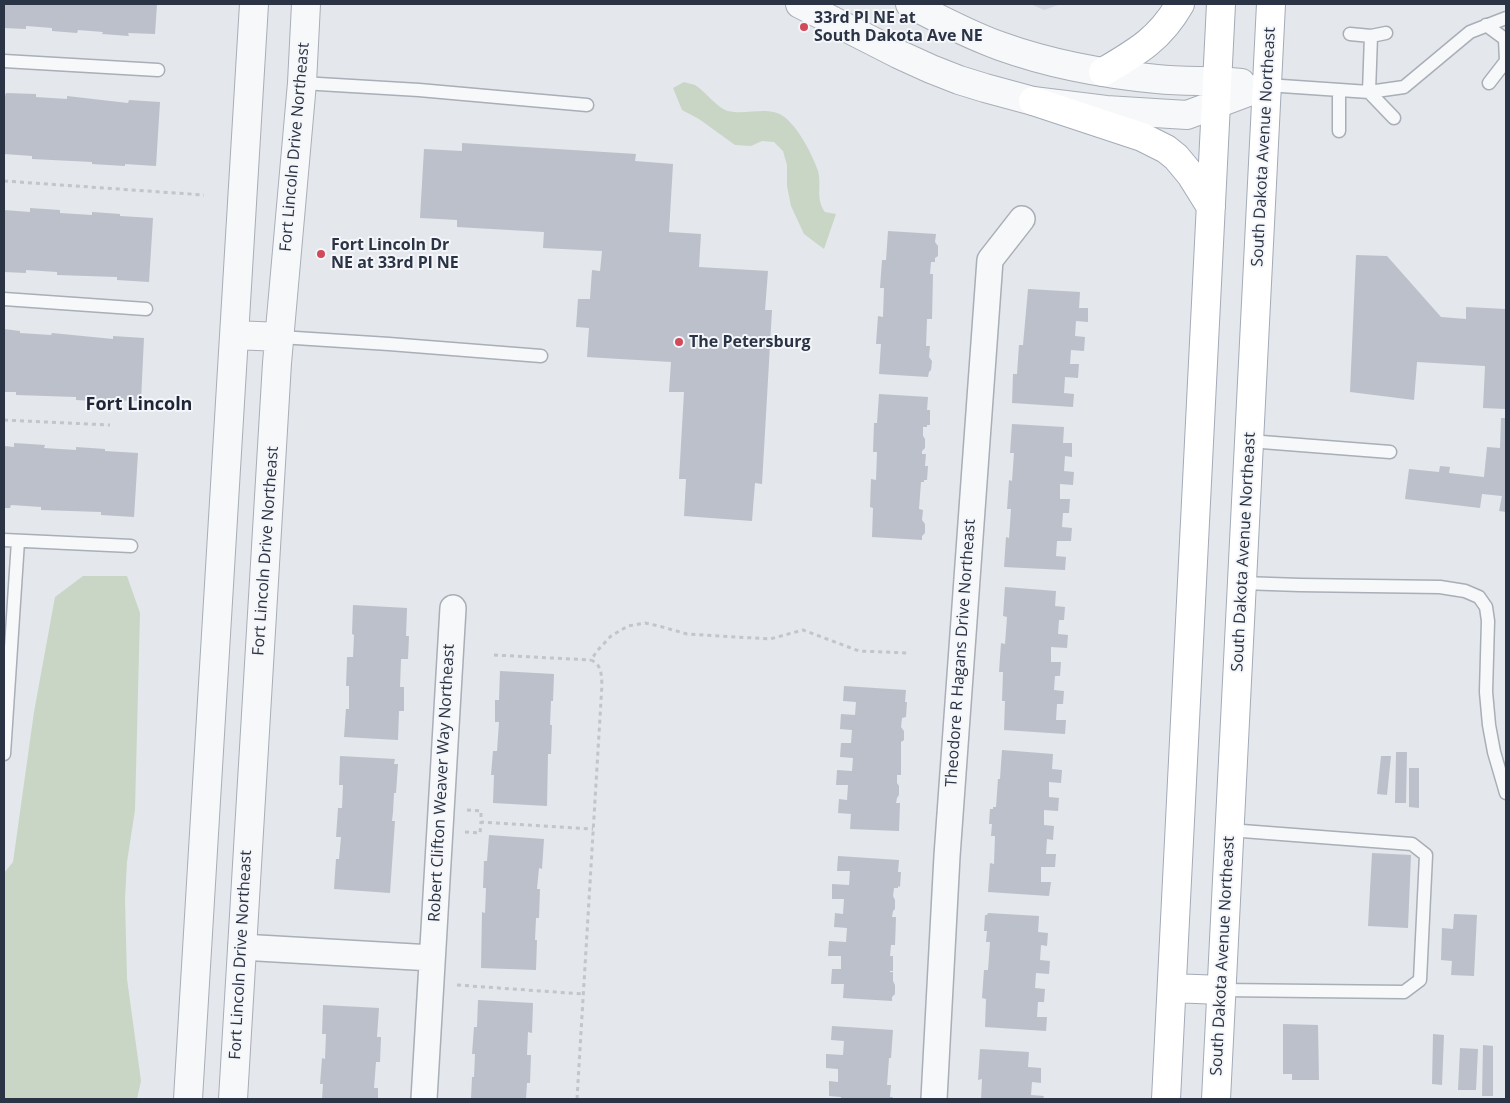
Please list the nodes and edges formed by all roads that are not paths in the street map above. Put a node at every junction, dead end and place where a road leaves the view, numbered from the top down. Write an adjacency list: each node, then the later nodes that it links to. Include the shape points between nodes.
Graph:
1 (254, 4): 30 (street)
2 (306, 4): 16 (street, Fort Lincoln Drive Northeast)
3 (800, 4): 22 (street, via 931,69)
4 (910, 4): 15 (street, via 1000,46)
5 (1180, 4): 15 (main road, via 1164,29 1152,40)
6 (1221, 4): 20 (main road)
7 (1271, 4): 18 (main road, South Dakota Avenue Northeast)
8 (1506, 18): 9 (lane)
9 (1486, 25): 17 (lane, via 1504,39 1505,46 1506,61); 21 (lane, via 1470,32 1404,87)
10 (1386, 33): 12 (lane)
11 (1350, 34): 12 (lane)
12 (1371, 36): 21 (lane)
13 (4, 61): 14 (lane)
14 (158, 70)
15 (1103, 72): 20 (street, via 1158,79)
16 (302, 83): 23 (lane); 31 (street, Fort Lincoln Drive Northeast)
17 (1490, 83)
18 (1267, 85): 19 (lane); 20 (street); 33 (main road, South Dakota Avenue Northeast)
19 (1339, 90): 21 (lane); 25 (lane)
20 (1217, 92): 22 (street, via 1187,115 1134,113); 26 (main road)
21 (1369, 92): 24 (lane)
22 (1033, 100): 26 (main road, via 1142,137 1166,150 1184,166)
23 (587, 105)
24 (1394, 118)
25 (1339, 131)
26 (1211, 207): 45 (main road)
27 (1022, 219): 50 (street, Theodore R Hagans Drive Northeast, via 990,260 947,856)
28 (4, 299): 29 (lane)
29 (146, 309)
30 (235, 335): 31 (street); 47 (street)
31 (280, 337): 32 (lane); 43 (street, Fort Lincoln Drive Northeast)
32 (541, 356)
33 (1249, 441): 34 (lane); 38 (main road, South Dakota Avenue Northeast)
34 (1390, 452)
35 (4, 540): 36 (lane)
36 (18, 541): 37 (lane); 40 (lane)
37 (131, 546)
38 (1242, 583): 41 (lane, via 1440,587 1478,597 1486,607 1488,621 1486,692 1489,725); 42 (main road, South Dakota Avenue Northeast)
39 (453, 608): 44 (street, Robert Clifton Weaver Way Northeast)
40 (4, 754)
41 (1506, 793)
42 (1229, 830): 46 (main road, South Dakota Avenue Northeast); 46 (lane, via 1412,844 1426,855 1420,980 1404,992)
43 (242, 947): 44 (street); 48 (street, Fort Lincoln Drive Northeast)
44 (432, 958): 49 (street, Robert Clifton Weaver Way Northeast)
45 (1172, 988): 46 (main road); 51 (main road)
46 (1221, 990): 52 (main road, South Dakota Avenue Northeast)
47 (188, 1099)
48 (233, 1099)
49 (424, 1099)
50 (934, 1099)
51 (1166, 1099)
52 (1216, 1099)

